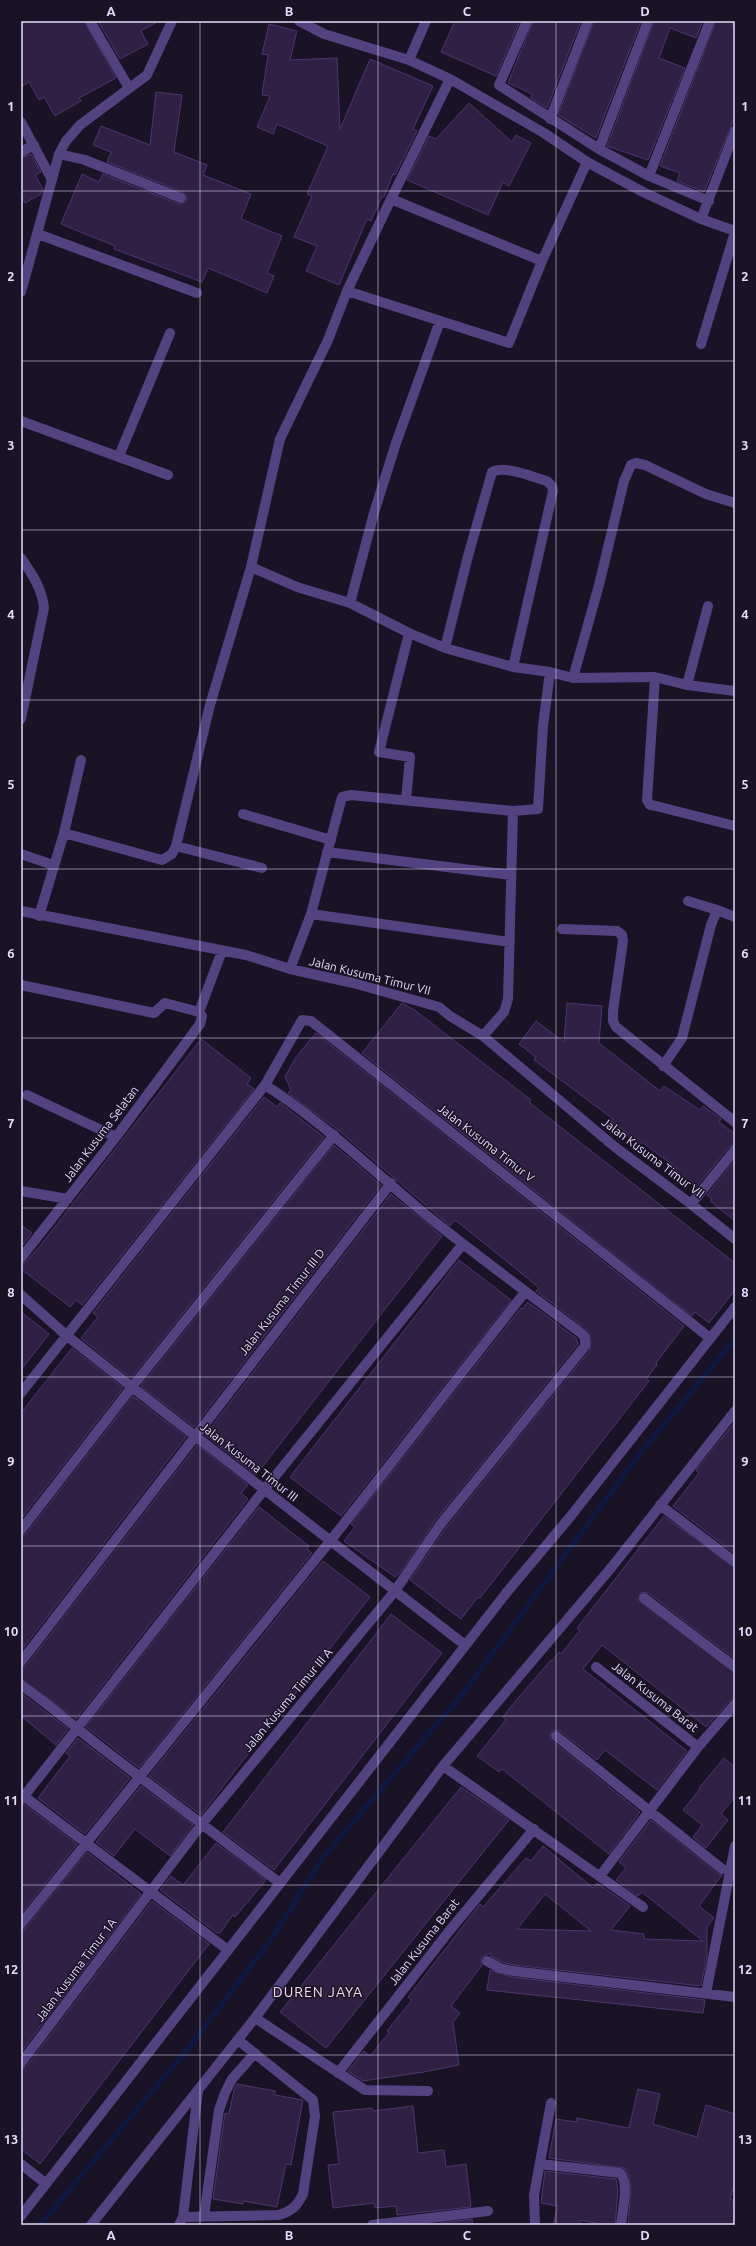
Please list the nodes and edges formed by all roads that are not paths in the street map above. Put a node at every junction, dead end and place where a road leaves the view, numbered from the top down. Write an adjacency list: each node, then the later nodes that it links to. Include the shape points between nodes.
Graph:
1 (90, 21): 11 (street)
2 (172, 21): 11 (street, via 147,75)
3 (299, 21): 9 (street, via 324,34)
4 (426, 21): 9 (street)
5 (527, 21): 12 (street, via 499,85)
6 (588, 21): 12 (street)
7 (648, 21): 16 (street)
8 (710, 21): 20 (street)
9 (409, 60): 10 (street)
10 (450, 79): 19 (street, via 544,133); 23 (street)
11 (129, 88): 18 (street, via 80,125)
12 (550, 119): 16 (street)
13 (21, 122): 15 (street)
14 (735, 131): 24 (street)
15 (34, 146): 17 (street); 21 (street)
16 (599, 149): 20 (street)
17 (21, 152)
18 (59, 154): 21 (street); 22 (street, via 85,160)
19 (587, 162): 25 (street); 28 (street)
20 (649, 176): 24 (street)
21 (52, 180): 27 (street)
22 (181, 198)
23 (391, 199): 28 (street); 30 (street)
24 (709, 201): 25 (street)
25 (701, 219): 26 (street)
26 (735, 232): 34 (street)
27 (38, 234): 29 (street); 31 (street)
28 (542, 261): 32 (street, via 509,343)
29 (22, 288)
30 (347, 291): 32 (street); 40 (street, via 328,340 280,439)
31 (197, 292)
32 (440, 321): 41 (street, via 385,478)
33 (170, 333): 36 (street)
34 (701, 344)
35 (21, 421): 36 (street)
36 (119, 456): 37 (street)
37 (168, 475)
38 (735, 503): 48 (street, via 706,494 645,465 631,465 624,481)
39 (21, 558): 51 (street, via 37,581 44,608)
40 (251, 566): 41 (street, via 297,587); 59 (street, via 210,705)
41 (350, 603): 43 (street)
42 (708, 606): 49 (street)
43 (409, 633): 44 (street); 53 (street, via 379,752 410,757)
44 (445, 648): 45 (street); 45 (street, via 492,472 497,469 505,470 547,482 553,491)
45 (513, 667): 46 (street)
46 (550, 672): 48 (street); 54 (street, via 543,726 538,809)
47 (655, 677): 48 (street); 49 (street); 56 (street, via 647,800 656,806)
48 (573, 678)
49 (687, 685): 50 (street)
50 (735, 691)
51 (21, 719)
52 (81, 760): 57 (street)
53 (406, 800): 54 (street); 58 (street, via 351,795 342,797)
54 (513, 811): 64 (street)
55 (243, 814): 58 (street)
56 (735, 826)
57 (64, 833): 59 (street, via 162,860 172,854); 62 (street)
58 (331, 840): 60 (street)
59 (176, 846): 63 (street)
60 (328, 852): 64 (street); 68 (street)
61 (21, 854): 62 (street)
62 (53, 865): 69 (street)
63 (262, 868)
64 (511, 876): 72 (street)
65 (688, 901): 66 (street)
66 (717, 910): 70 (street); 78 (street, via 682,1038)
67 (21, 911): 69 (street, Jalan Kusuma Timur VII)
68 (311, 914): 72 (street); 74 (street)
69 (39, 916): 73 (street, Jalan Kusuma Timur VII)
70 (735, 917)
71 (562, 928): 78 (street, via 617,931 622,935 613,1021 627,1038)
72 (510, 942): 77 (street, via 504,1012)
73 (222, 951): 74 (street, Jalan Kusuma Timur VII, via 246,955); 76 (street)
74 (290, 969): 77 (street, Jalan Kusuma Timur VII, via 422,1001 439,1007)
75 (21, 985): 76 (street, via 154,1013 165,1003)
76 (199, 1012): 83 (street, Jalan Kusuma Selatan, via 202,1016 200,1024)
77 (483, 1036): 88 (street, Jalan Kusuma Timur VII, via 615,1147)
78 (663, 1066): 81 (street)
79 (265, 1085): 82 (street); 95 (street); 96 (street, Jalan Kusuma Timur V, via 302,1020 311,1021)
80 (27, 1095): 83 (street)
81 (735, 1122)
82 (334, 1135): 85 (street); 97 (street)
83 (116, 1137): 87 (street, Jalan Kusuma Selatan)
84 (735, 1150): 88 (street)
85 (391, 1183): 90 (street); 100 (street, Jalan Kusuma Timur III D)
86 (21, 1191): 87 (street)
87 (68, 1199): 91 (street, Jalan Kusuma Selatan)
88 (691, 1204): 89 (street, Jalan Kusuma Timur VII)
89 (735, 1239)
90 (463, 1244): 92 (street); 101 (street)
91 (21, 1258)
92 (525, 1292): 104 (street); 106 (street, Jalan Kusuma Timur III A, via 581,1333 585,1338 585,1346 440,1525)
93 (21, 1295): 95 (street, Jalan Kusuma Timur III)
94 (735, 1307): 96 (street)
95 (66, 1334): 97 (street, Jalan Kusuma Timur III); 98 (street)
96 (710, 1338): 108 (street, via 570,1517)
97 (132, 1387): 100 (street, Jalan Kusuma Timur III); 103 (street)
98 (21, 1393)
99 (735, 1411): 102 (street)
100 (195, 1436): 101 (street, Jalan Kusuma Timur III); 109 (street, Jalan Kusuma Timur III D)
101 (264, 1490): 104 (street, Jalan Kusuma Timur III); 114 (street)
102 (660, 1505): 105 (street); 117 (street, via 611,1568)
103 (21, 1530)
104 (330, 1540): 106 (street, Jalan Kusuma Timur III); 118 (street)
105 (735, 1562)
106 (395, 1591): 108 (street, Jalan Kusuma Timur III); 121 (street, Jalan Kusuma Timur III A)
107 (644, 1598): 111 (street)
108 (465, 1645): 127 (street)
109 (21, 1662)
110 (596, 1667): 116 (street, Jalan Kusuma Barat)
111 (735, 1667)
112 (21, 1685): 114 (street, via 48,1703)
113 (735, 1704): 116 (street, Jalan Kusuma Barat)
114 (78, 1729): 118 (street); 119 (street)
115 (556, 1736): 120 (street)
116 (698, 1747): 120 (street, Jalan Kusuma Barat)
117 (443, 1766): 122 (street); 135 (street)
118 (141, 1776): 121 (street); 123 (street)
119 (22, 1796): 123 (street)
120 (650, 1811): 125 (street); 126 (street, Jalan Kusuma Barat)
121 (201, 1825): 127 (street); 128 (street, Jalan Kusuma Timur III A)
122 (534, 1829): 126 (street); 139 (street, Jalan Kusuma Barat, via 450,1930)
123 (86, 1842): 128 (street); 130 (street)
124 (735, 1846): 133 (street)
125 (722, 1869)
126 (600, 1876): 129 (street)
127 (280, 1883): 131 (street)
128 (152, 1892): 131 (street); 138 (street, Jalan Kusuma Timur 1A)
129 (643, 1907)
130 (21, 1924)
131 (228, 1950): 145 (street)
132 (487, 1961): 133 (street, via 513,1971)
133 (706, 1993): 134 (street)
134 (735, 1997)
135 (254, 2018): 136 (street); 139 (street)
136 (238, 2040): 137 (street); 140 (street)
137 (255, 2053): 148 (street, via 232,2079 219,2110); 148 (street, via 313,2100 315,2106 302,2194 298,2205 289,2212 279,2215)
138 (21, 2063)
139 (338, 2073): 141 (street, via 365,2090)
140 (198, 2091): 149 (street); 150 (street)
141 (428, 2091)
142 (551, 2103): 144 (street)
143 (21, 2164): 145 (street)
144 (540, 2164): 152 (street, via 534,2195); 153 (street, via 622,2174 624,2191)
145 (45, 2183): 147 (street)
146 (488, 2211): 151 (street)
147 (21, 2216)
148 (204, 2216): 149 (street)
149 (181, 2221)
150 (91, 2225)
151 (372, 2225)
152 (535, 2225)
153 (621, 2225)

